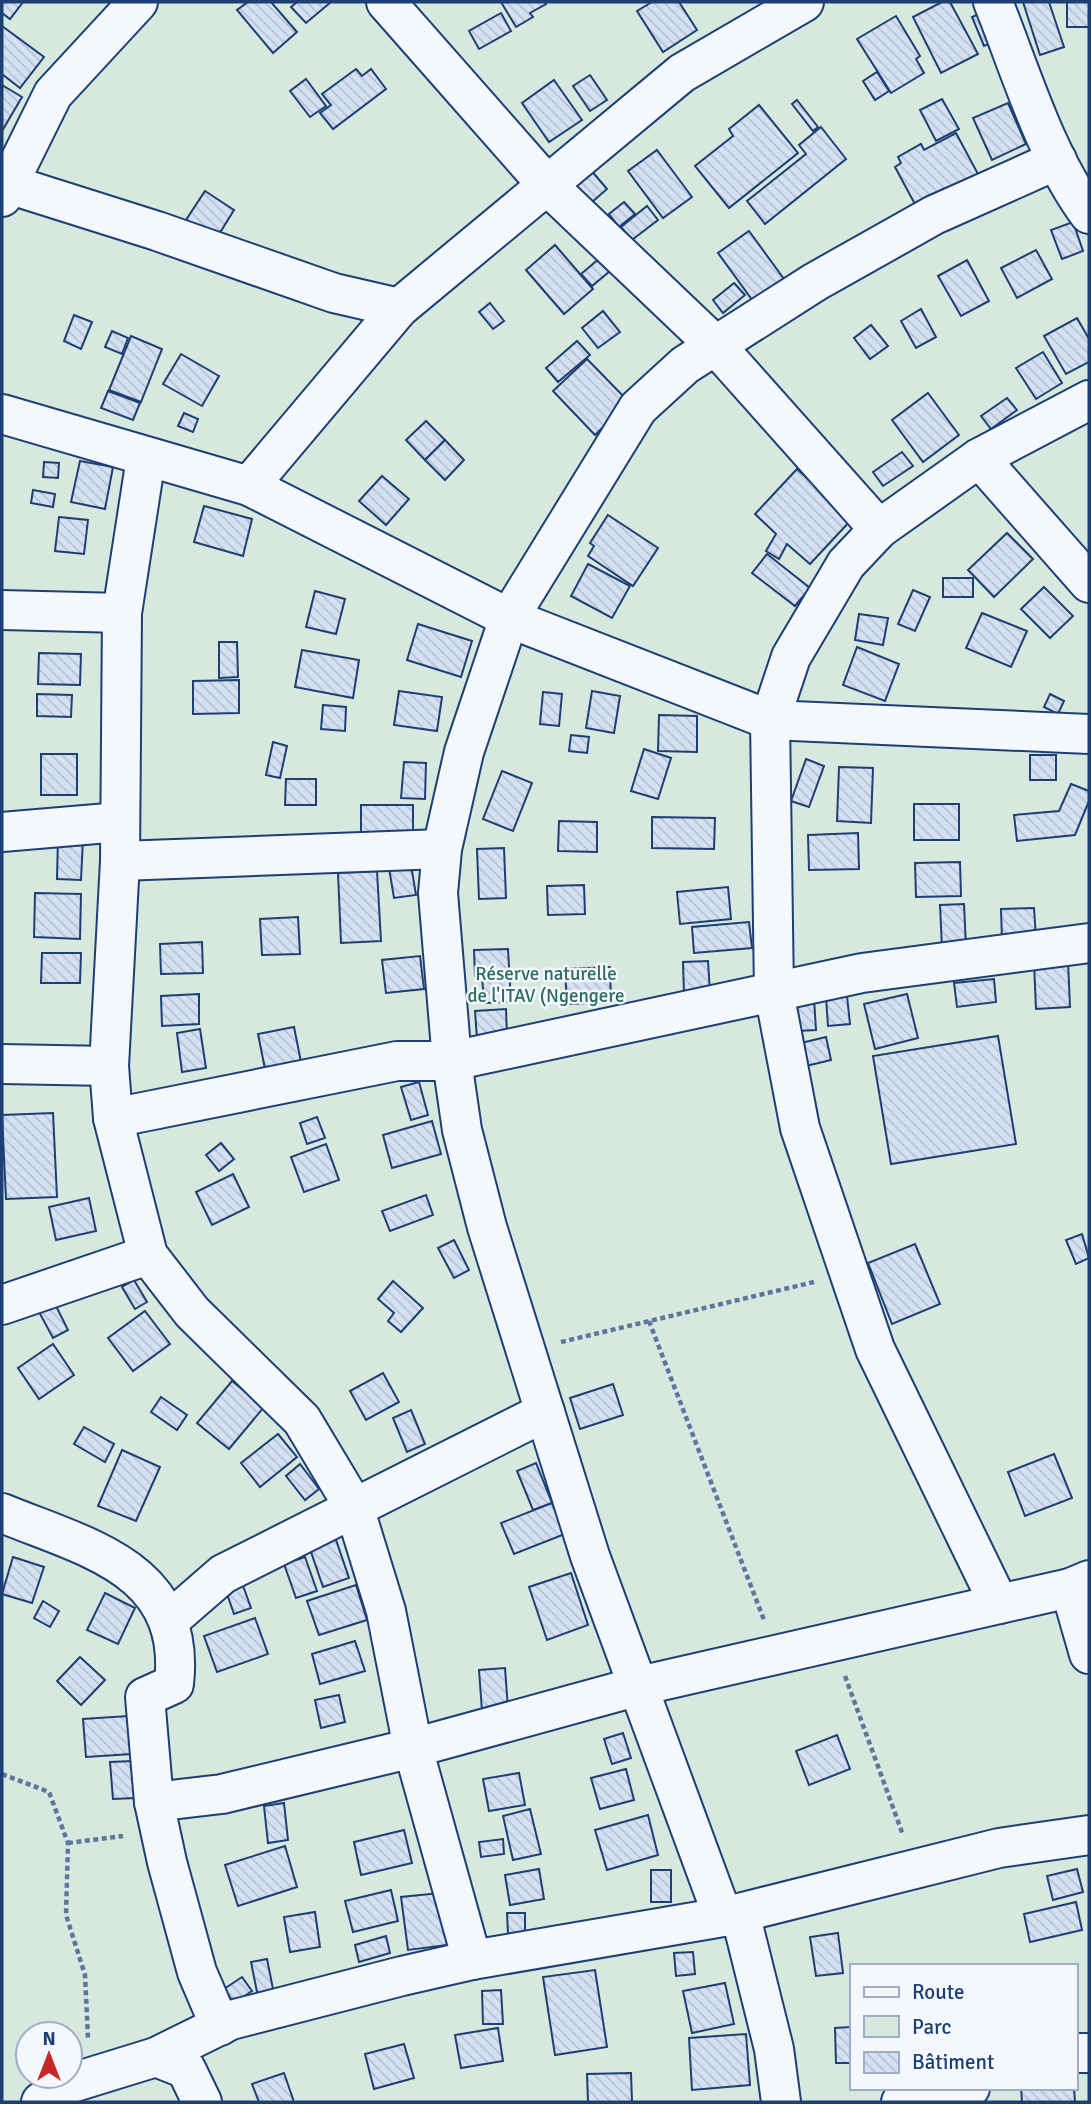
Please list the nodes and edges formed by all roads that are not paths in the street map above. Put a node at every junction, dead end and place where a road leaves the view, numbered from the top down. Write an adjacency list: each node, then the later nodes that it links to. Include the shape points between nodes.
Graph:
1 (138, 2): 7 (street, via 52,94)
2 (386, 2): 6 (street)
3 (993, 2): 5 (street)
4 (789, 5): 6 (street, via 682,73)
5 (1057, 160): 8 (street); 10 (street, via 934,215 815,282)
6 (548, 186): 9 (street); 10 (street)
7 (4, 187): 9 (street, via 157,231 334,293)
8 (1089, 214)
9 (398, 308): 15 (street)
10 (716, 346): 16 (street); 20 (street, via 685,365 638,408)
11 (1089, 400): 14 (street)
12 (2, 414): 13 (street)
13 (146, 458): 15 (street); 19 (street)
14 (979, 458): 16 (street); 17 (street)
15 (249, 486): 20 (street)
16 (879, 528): 21 (street, via 846,564 791,657)
17 (1089, 583)
18 (2, 610): 19 (street)
19 (122, 612): 23 (street)
20 (509, 618): 21 (street); 25 (street, via 464,752)
21 (770, 719): 22 (street); 28 (street)
22 (1089, 734)
23 (120, 822): 24 (street); 26 (street)
24 (2, 832)
25 (442, 849): 26 (street); 29 (street, via 438,893)
26 (120, 861): 31 (street)
27 (1089, 943): 28 (street, via 862,973)
28 (774, 992): 29 (street); 39 (street, via 800,1128 875,1349)
29 (452, 1061): 32 (street, via 397,1061); 35 (street, via 462,1130 487,1227)
30 (2, 1064): 31 (street)
31 (109, 1066): 32 (street)
32 (113, 1118): 33 (street)
33 (148, 1255): 34 (street); 36 (street, via 191,1312 302,1420)
34 (2, 1305)
35 (545, 1412): 36 (street); 42 (street, via 590,1556)
36 (354, 1507): 40 (street, via 223,1574); 43 (street, via 386,1611)
37 (2, 1513): 40 (street, via 103,1554 142,1580)
38 (1079, 1584): 39 (street); 41 (street)
39 (999, 1604): 42 (street)
40 (170, 1620): 44 (street, via 177,1661 174,1684 145,1697)
41 (1089, 1654)
42 (639, 1686): 43 (street); 46 (street)
43 (413, 1748): 44 (street, via 222,1794); 47 (street)
44 (157, 1817): 48 (street, via 197,1972)
45 (1089, 1835): 46 (street, via 999,1847)
46 (732, 1915): 47 (street); 53 (street, via 774,2049)
47 (472, 1960): 48 (street)
48 (220, 2026): 49 (street)
49 (156, 2057): 51 (street, via 65,2085); 52 (street, via 186,2069)
50 (960, 2090): 54 (street)
51 (41, 2102)
52 (202, 2102)
53 (781, 2102)
54 (901, 2102)

